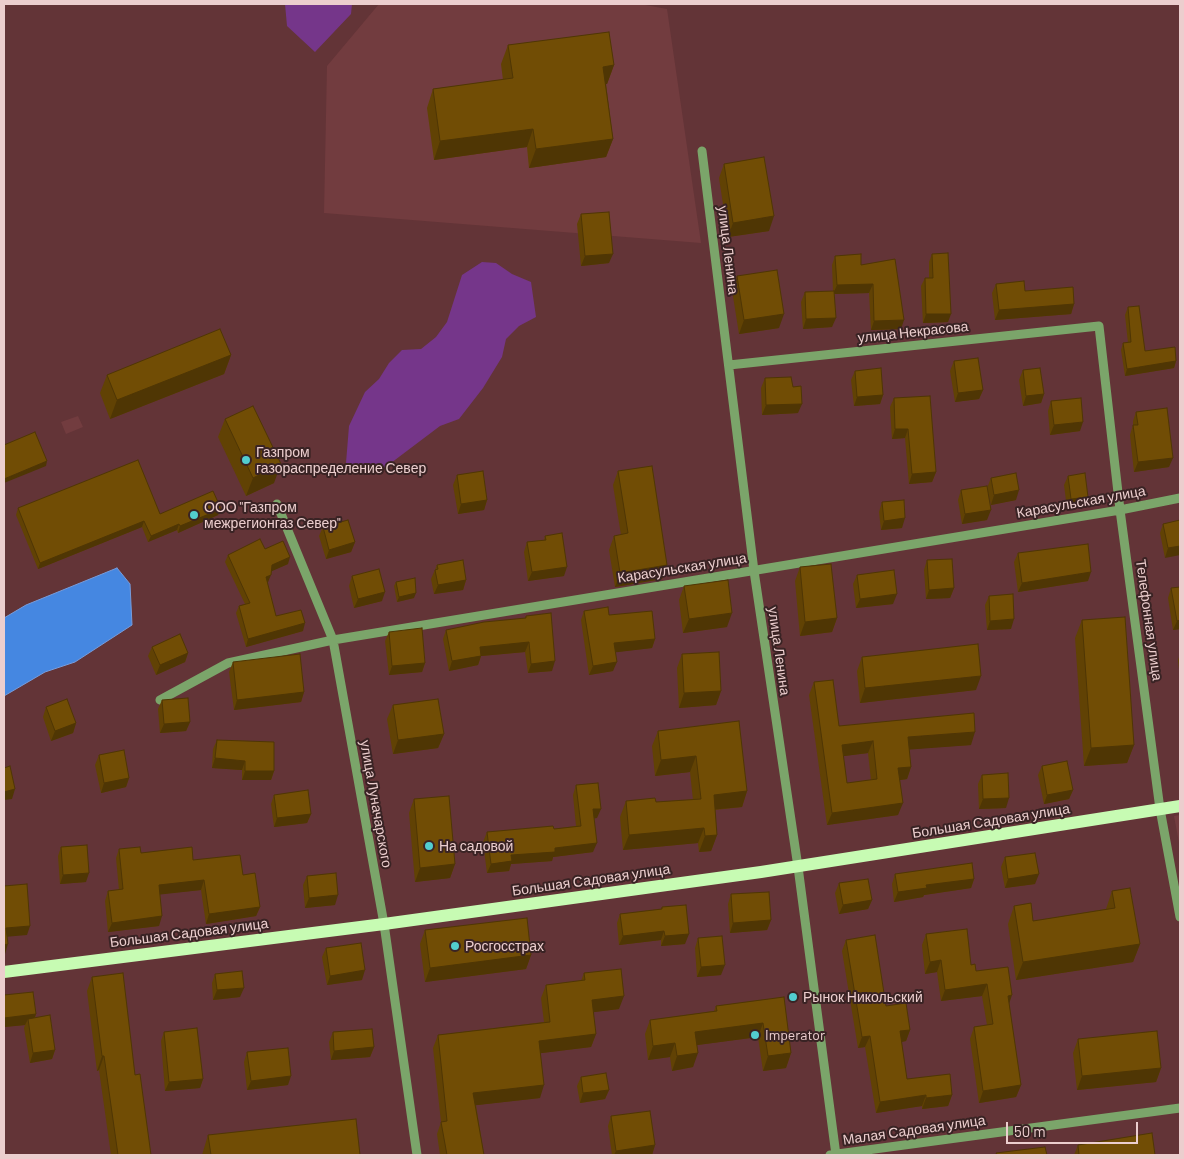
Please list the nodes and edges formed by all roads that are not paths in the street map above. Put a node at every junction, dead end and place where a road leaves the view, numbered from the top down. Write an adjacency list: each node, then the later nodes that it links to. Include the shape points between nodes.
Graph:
1 (702, 151): 3 (street, улица Ленина)
2 (1099, 326): 3 (street, улица Некрасова); 6 (street, Телефонная улица)
3 (729, 365): 7 (street, улица Ленина)
4 (1180, 498): 6 (street, Карасульская улица)
5 (277, 504): 8 (street)
6 (1120, 510): 7 (street, Карасульская улица); 11 (street, Телефонная улица)
7 (754, 571): 8 (street, Карасульская улица); 12 (street, улица Ленина)
8 (333, 640): 9 (street, via 228,663); 14 (street, улица Луначарского)
9 (160, 700)
10 (1180, 806): 11 (main road, Большая Садовая улица)
11 (1160, 810): 12 (main road, Большая Садовая улица); 13 (street, Телефонная улица)
12 (798, 867): 14 (main road, Большая Садовая улица); 18 (street, улица Ленина)
13 (1180, 917)
14 (384, 924): 15 (main road, Большая Садовая улица); 17 (street, улица Луначарского)
15 (4, 972)
16 (1180, 1108): 18 (street, Малая Садовая улица)
17 (417, 1155)
18 (834, 1155)

